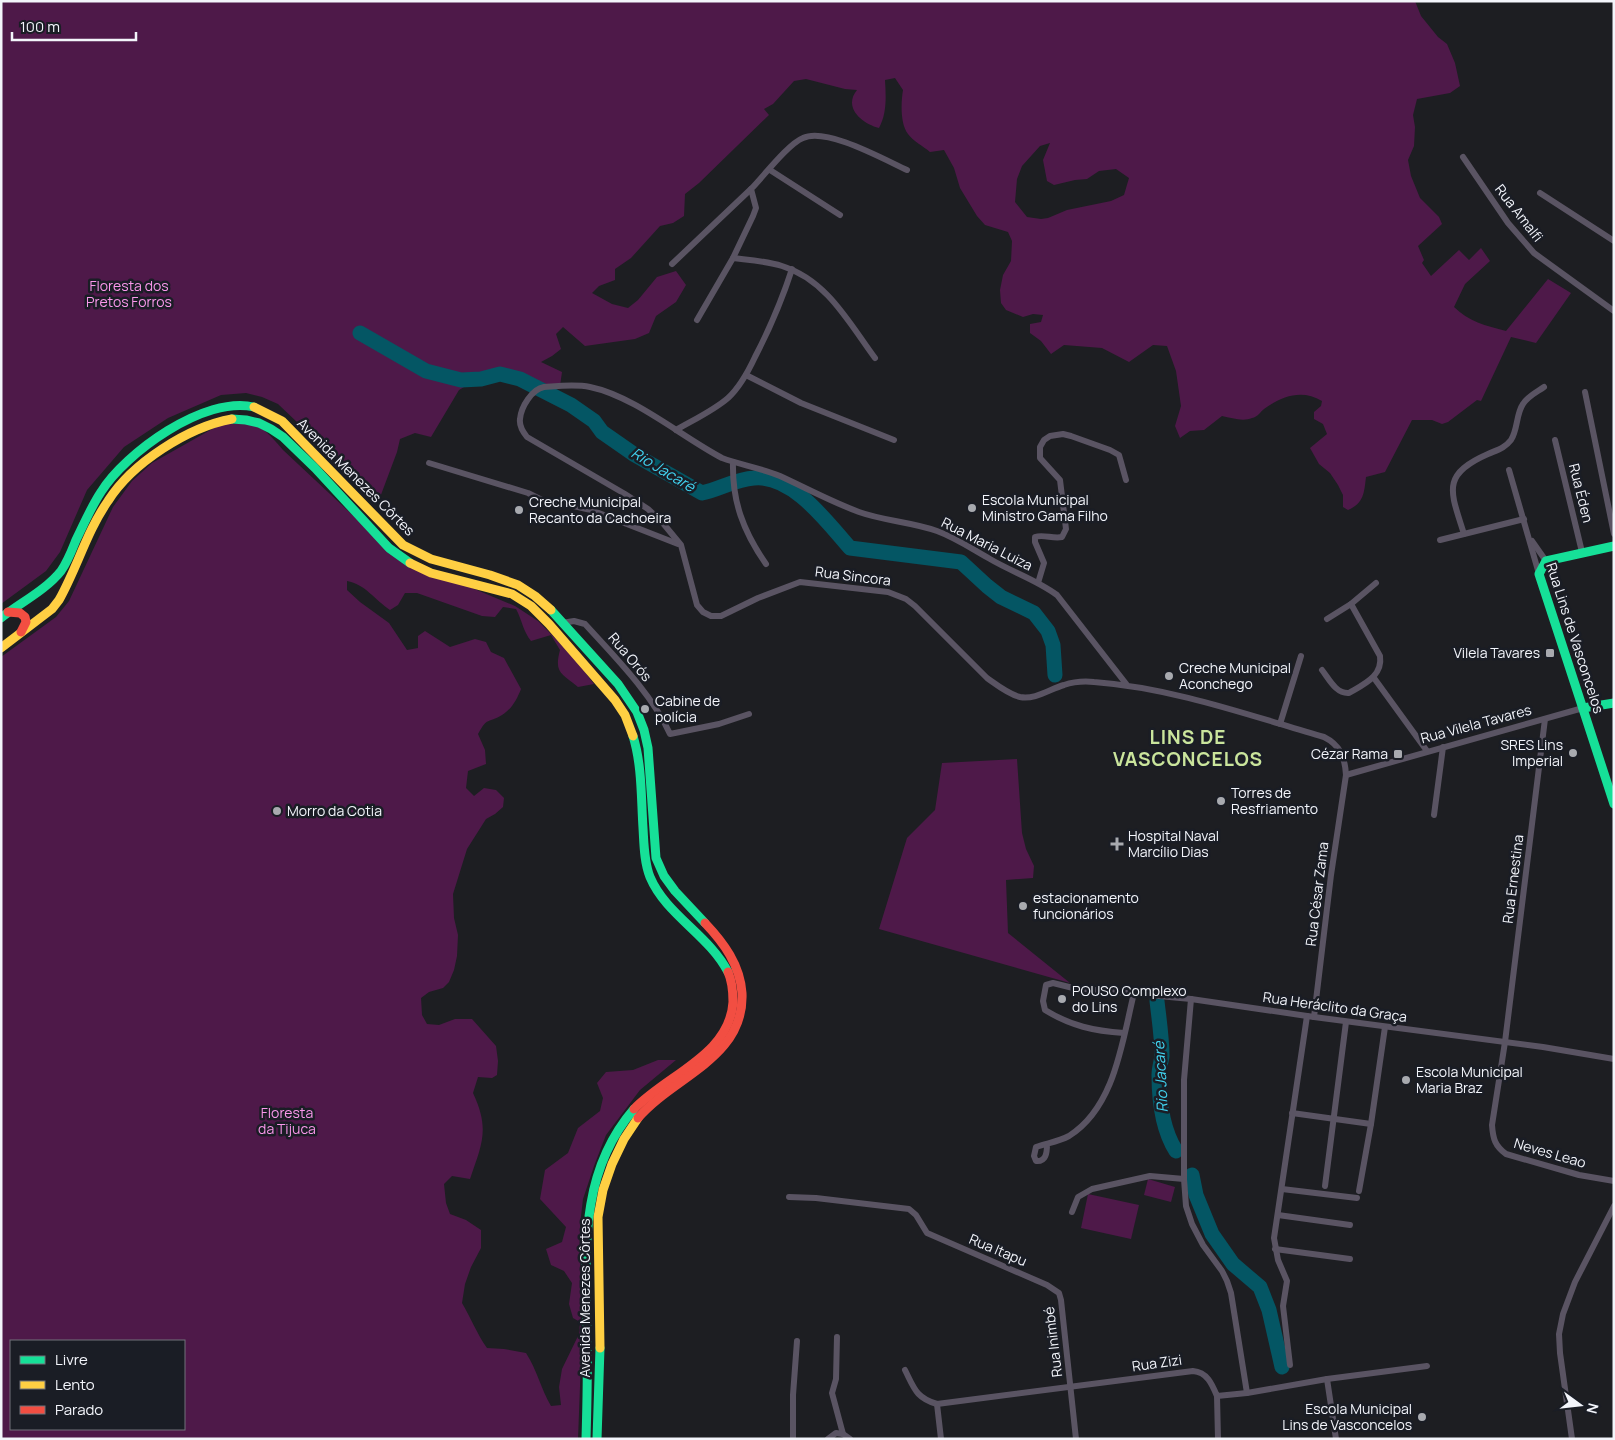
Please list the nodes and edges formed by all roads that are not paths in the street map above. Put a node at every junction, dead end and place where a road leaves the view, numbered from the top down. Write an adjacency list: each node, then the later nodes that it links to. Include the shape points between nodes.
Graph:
1 (1463, 157): 11 (street, Rua Amalfi, via 1508,223 1534,253)
2 (770, 170): 3 (street, via 801,138 813,135 835,139); 4 (street); 6 (street)
3 (907, 170)
4 (751, 189): 8 (street, via 756,208); 9 (street)
5 (1540, 193): 7 (street)
6 (840, 216)
7 (1614, 241)
8 (733, 258): 10 (street); 12 (street)
9 (672, 264)
10 (792, 269): 13 (street, via 832,298); 14 (street, via 772,324)
11 (1614, 312)
12 (697, 320)
13 (875, 358)
14 (746, 375): 18 (street, via 728,398); 19 (street, via 801,402)
15 (539, 388): 18 (street, Rua Maria Luiza, via 580,386 604,391); 30 (street, Rua Sincora, via 526,402 520,420 527,438 648,509)
16 (1544, 388): 26 (street, via 1522,404 1512,438 1506,446 1468,464 1454,479 1453,495)
17 (1585, 392): 27 (street)
18 (676, 430): 21 (street, Rua Maria Luiza)
19 (894, 440)
20 (1555, 440): 32 (street, Rua Éden)
21 (733, 462): 34 (street, via 734,492 742,522); 36 (street, Rua Maria Luiza, via 756,467 861,512 935,530)
22 (429, 463): 30 (street, via 528,493 550,504 591,510)
23 (1509, 470): 25 (street, Rua Lins de Vasconcelos)
24 (1126, 480): 36 (street, via 1121,458 1110,450 1063,434 1044,440 1040,458 1060,480 1066,529 1062,537 1055,539 1035,536 1044,563)
25 (1524, 519): 26 (street); 28 (street, Rua Lins de Vasconcelos)
26 (1464, 534): 29 (street)
27 (1614, 534)
28 (1530, 538): 33 (street, Rua Lins de Vasconcelos); 35 (street, Rua Lins de Vasconcelos)
29 (1440, 540)
30 (681, 545): 47 (street, Rua Sincora, via 697,605 711,616 721,616 800,582 875,590 906,599 987,678 1019,697 1027,698 1077,682)
31 (1614, 546): 32 (main road)
32 (1582, 552): 33 (main road)
33 (1546, 561): 35 (main road)
34 (766, 564)
35 (1539, 574): 49 (main road, Rua Lins de Vasconcelos)
36 (1038, 583): 47 (street, Rua Maria Luiza, via 1061,600)
37 (1376, 584): 38 (street)
38 (1351, 604): 40 (street); 46 (street, via 1380,656)
39 (5, 615): 41 (main road, Avenida Menezes Côrtes, via 58,574 102,489 129,459 169,430 205,412 241,405 264,410 282,421 403,545 416,554 516,585 532,594); 42 (main road, via 20,613 25,617)
40 (1327, 619)
41 (562, 623): 50 (street, Rua Orós, via 574,621 585,624 632,676 670,734); 95 (main road, Avenida Menezes Côrtes, via 626,693 637,712 648,746 656,858 660,870 669,885 731,954 743,996 738,1022 723,1049 663,1094 640,1116 626,1136 608,1175 598,1217 600,1350)
42 (20, 633): 43 (main road, Avenida Menezes Côrtes); 94 (main road, Avenida Menezes Côrtes, via 59,600 101,513 134,471 153,456 210,424 243,419 262,423 279,433 405,561 522,600 614,698 631,726 637,748 644,848 651,878 723,963 730,977 734,1000 729,1022 718,1040 706,1055 637,1106 612,1140 598,1170 590,1195 586,1227)
43 (1, 648)
44 (1301, 656): 52 (street)
45 (1322, 670): 46 (street, via 1338,690 1345,693)
46 (1374, 678): 54 (street)
47 (1127, 685): 52 (street, via 1174,693)
48 (1614, 702): 49 (main road, Rua Vilela Tavares)
49 (1583, 708): 51 (street, Rua Vilela Tavares); 56 (main road, Rua Lins de Vasconcelos)
50 (749, 714)
51 (1545, 719): 53 (street, Rua Vilela Tavares); 65 (street, Rua Ernestina)
52 (1280, 724): 55 (street, via 1333,742 1346,764)
53 (1444, 747): 54 (street, Rua Vilela Tavares); 57 (street)
54 (1427, 751): 55 (street, Rua Vilela Tavares)
55 (1346, 775): 61 (street, Rua César Zama)
56 (1614, 804)
57 (1434, 815)
58 (1134, 993): 59 (street, Rua Heráclito da Graça); 64 (street); 64 (street, Rua Heráclito da Graça, via 1073,988 1053,983 1045,987 1045,1010 1095,1031)
59 (1191, 999): 60 (street, Rua Heráclito da Graça); 71 (street, via 1184,1080)
60 (1306, 1016): 61 (street, Rua Heráclito da Graça); 67 (street)
61 (1314, 1018): 62 (street, Rua Heráclito da Graça)
62 (1346, 1022): 63 (street, Rua Heráclito da Graça); 68 (street)
63 (1385, 1027): 65 (street, Rua Heráclito da Graça); 69 (street)
64 (1124, 1033): 70 (street, via 1112,1079 1093,1113 1067,1137)
65 (1505, 1042): 66 (street, Rua Heráclito da Graça); 72 (street, Neves Leao, via 1492,1125 1498,1148 1525,1160)
66 (1614, 1059)
67 (1292, 1113): 68 (street); 74 (street)
68 (1334, 1118): 69 (street); 73 (street)
69 (1371, 1124): 74 (street, via 1358,1195)
70 (1047, 1144)
71 (1184, 1179): 77 (street, via 1150,1176 1092,1189 1078,1197); 90 (street, via 1186,1206 1192,1224 1228,1281)
72 (1614, 1181)
73 (1325, 1186)
74 (1282, 1189): 78 (street)
75 (789, 1197): 82 (street, Rua Itapu, via 909,1209 927,1233)
76 (1614, 1206): 103 (street, via 1575,1282 1563,1314 1560,1353)
77 (1072, 1212)
78 (1278, 1215): 79 (street); 80 (street)
79 (1350, 1225)
80 (1275, 1250): 81 (street); 85 (street, via 1287,1281 1283,1306)
81 (1350, 1259)
82 (1059, 1293): 89 (street, Rua Inimbé)
83 (837, 1337): 93 (street, via 836,1379 832,1393)
84 (797, 1341): 96 (street)
85 (1290, 1366)
86 (1427, 1366): 88 (street)
87 (905, 1370): 92 (street, via 916,1392)
88 (1327, 1379): 90 (street); 102 (street)
89 (1071, 1388): 91 (street, Rua Zizi, via 1192,1371 1205,1374); 92 (street, Rua Zizi); 100 (street, Rua Inimbé)
90 (1247, 1393): 91 (street)
91 (1218, 1396): 101 (street)
92 (937, 1404): 99 (street)
93 (843, 1434): 97 (street, via 836,1433); 98 (street)
94 (586, 1439)
95 (597, 1439)
96 (793, 1439)
97 (828, 1439)
98 (850, 1439)
99 (941, 1439)
100 (1076, 1439)
101 (1218, 1439)
102 (1336, 1439)
103 (1572, 1439)

